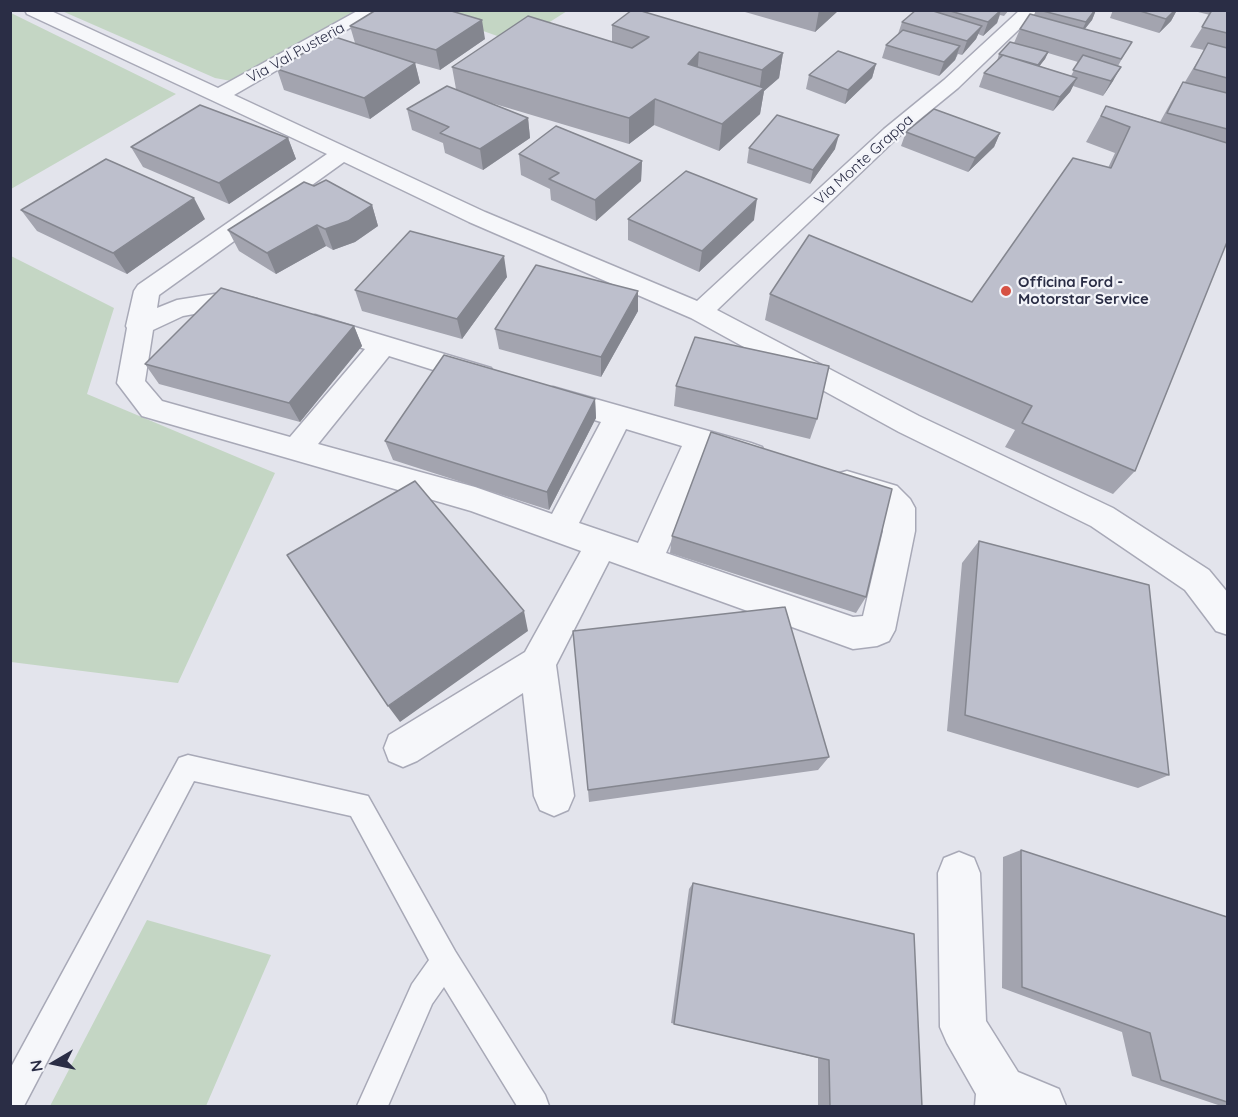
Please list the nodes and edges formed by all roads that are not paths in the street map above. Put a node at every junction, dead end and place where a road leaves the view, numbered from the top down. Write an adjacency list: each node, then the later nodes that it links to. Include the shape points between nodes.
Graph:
1 (33, 10): 4 (street)
2 (373, 10): 4 (street, Via Val Pusteria)
3 (1031, 10): 6 (street, Via Monte Grappa, via 891,133)
4 (218, 96): 5 (street)
5 (342, 154): 6 (street, via 477,217); 7 (street, via 147,291)
6 (700, 312): 17 (street, via 909,424 1102,517 1197,580)
7 (139, 326): 8 (street, via 177,309 227,300); 11 (street, via 131,382 152,409)
8 (382, 346): 9 (street, via 438,374 521,387); 11 (street)
9 (618, 416): 10 (street); 14 (street)
10 (700, 440): 12 (street); 16 (street)
11 (297, 450): 14 (street, via 376,460)
12 (776, 462)
13 (820, 475): 16 (street, via 886,495 899,508 899,531 877,630 853,633)
14 (560, 530): 15 (street)
15 (601, 545): 16 (street); 18 (street)
16 (646, 561)
17 (1227, 620)
18 (538, 664): 19 (street); 20 (street)
19 (403, 748)
20 (554, 796)
21 (959, 873): 24 (street, via 963,1027)
22 (445, 961): 23 (lane, via 358,806 189,767); 25 (lane, via 422,994); 26 (lane)
23 (10, 1101)
24 (1014, 1101)
25 (372, 1107)
26 (534, 1107)

